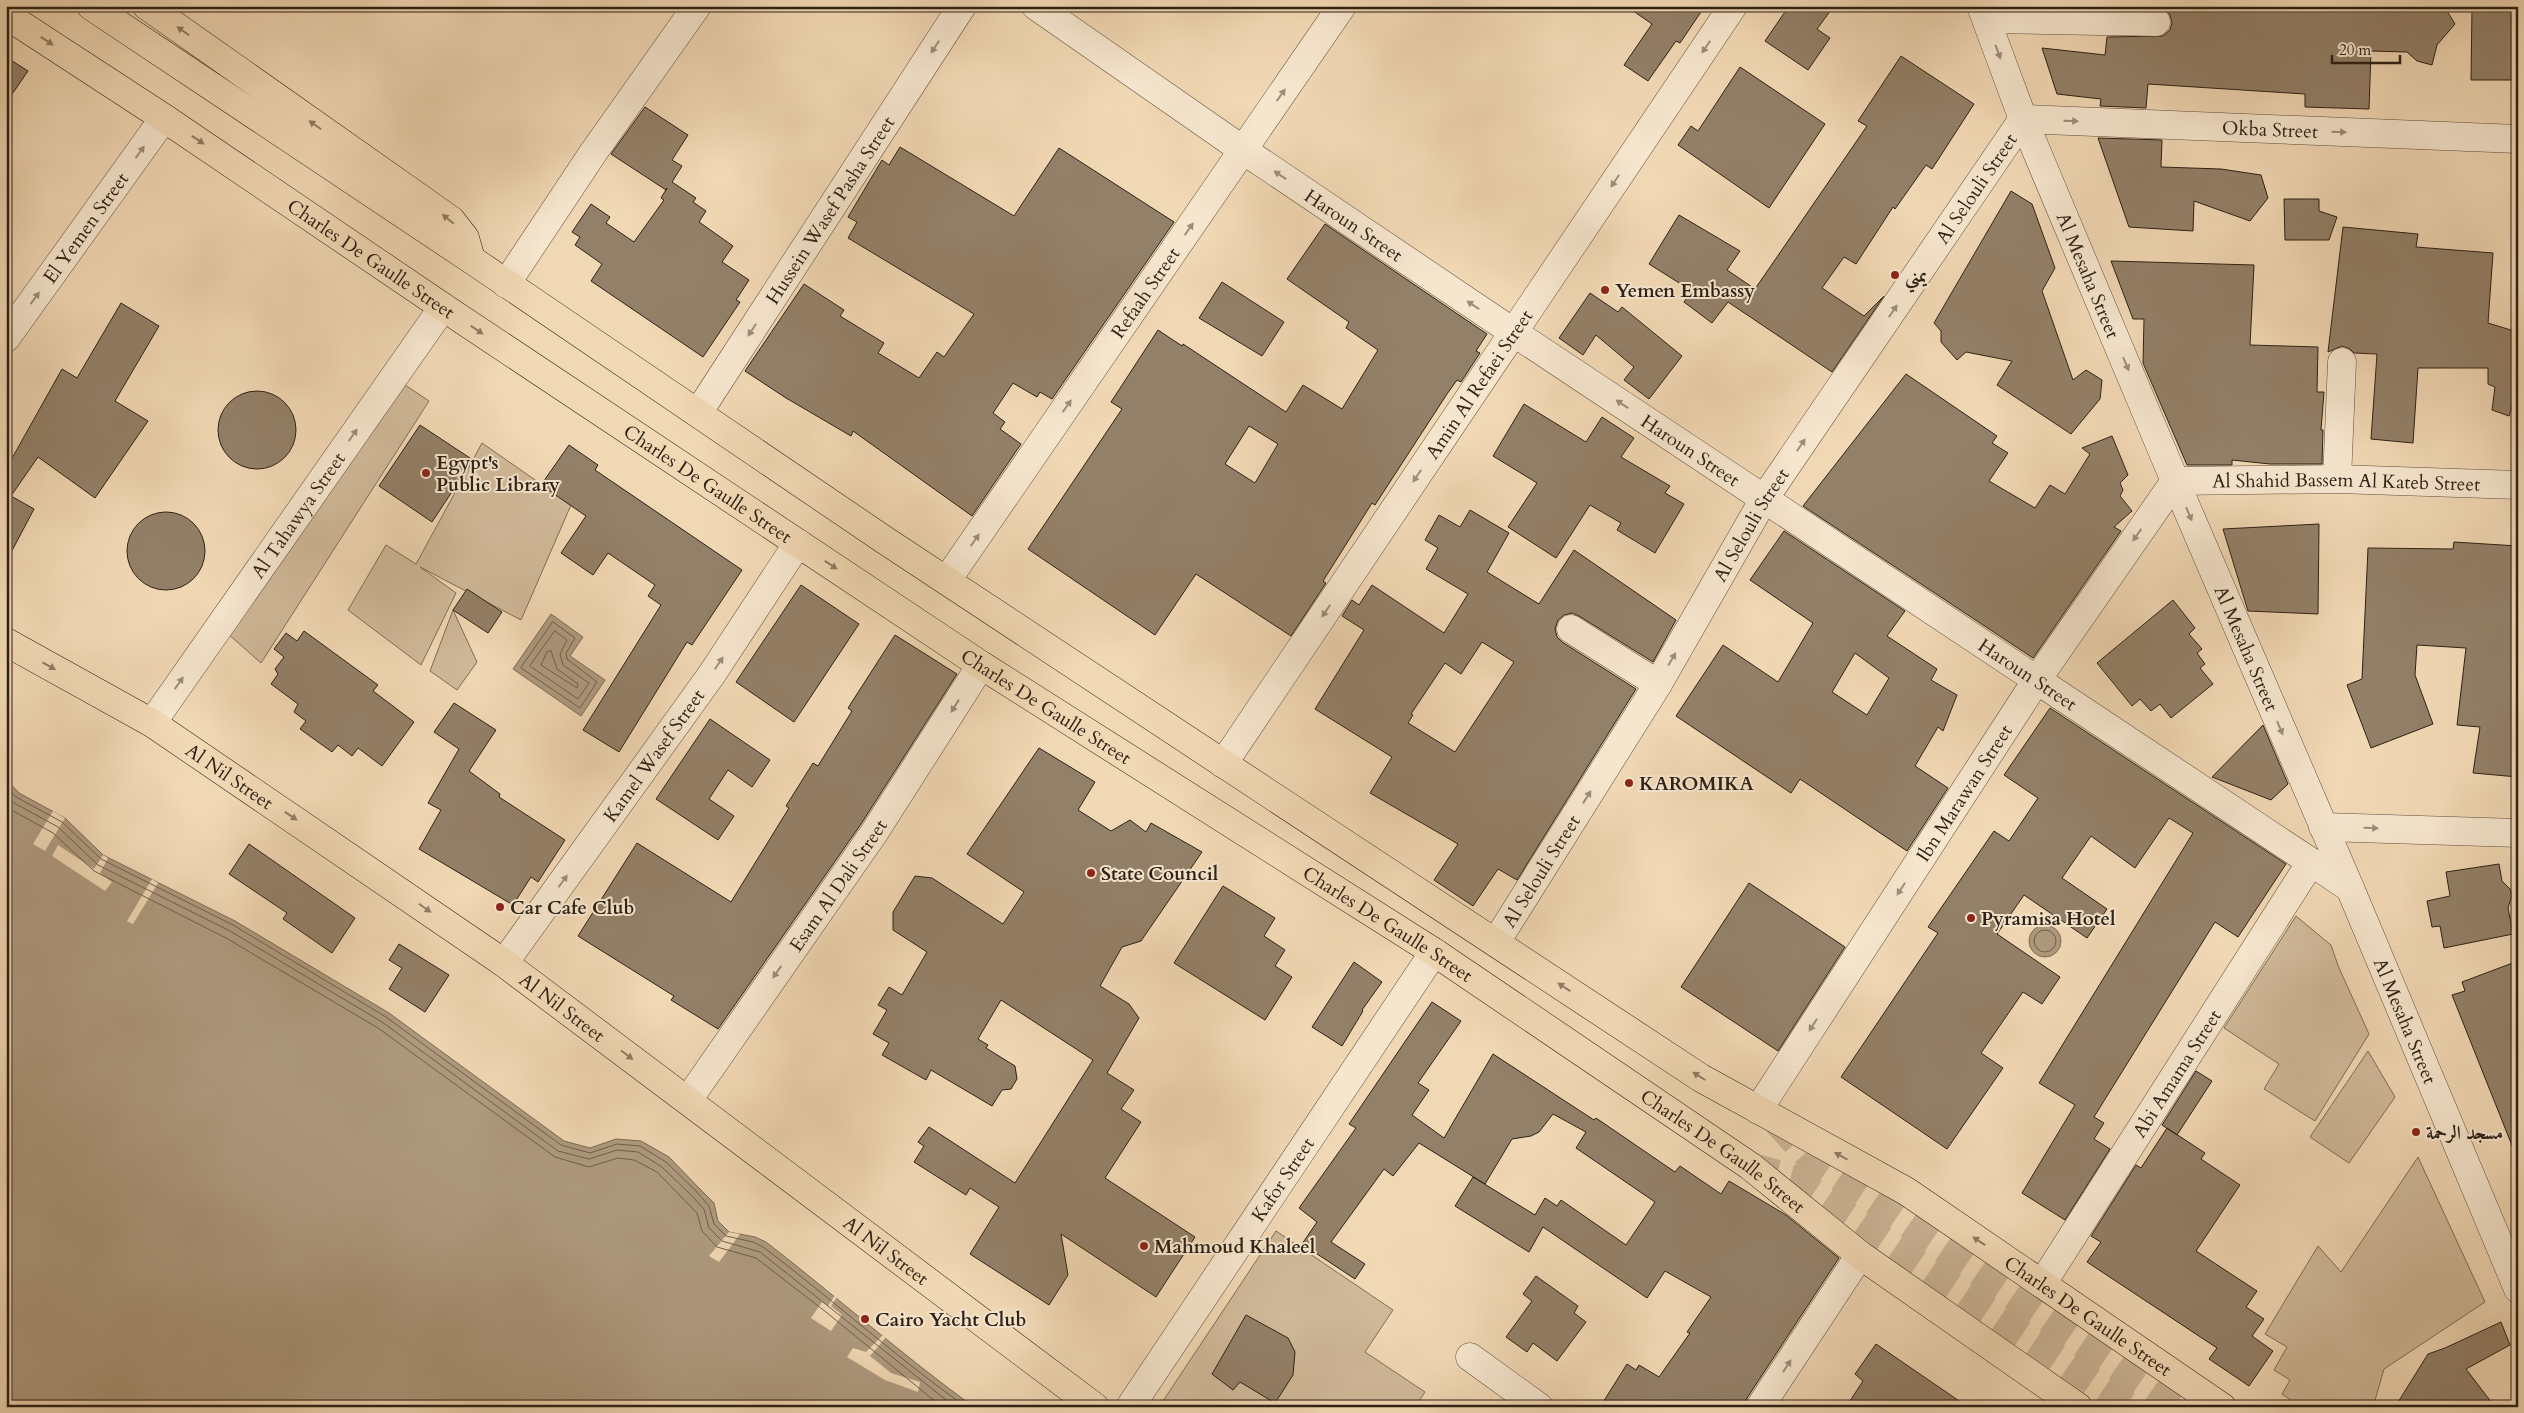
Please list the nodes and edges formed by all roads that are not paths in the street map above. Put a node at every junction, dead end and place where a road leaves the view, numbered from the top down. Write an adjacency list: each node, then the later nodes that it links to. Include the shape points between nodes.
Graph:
1 (90, 6): 15 (main road, Charles De Gaulle Street)
2 (147, 6): 15 (main road, one-way to 2, via 464,238 451,220)
3 (697, 6): 16 (street)
4 (962, 6): 21 (street, Hussein Wasef Pasha Street, one-way to 21)
5 (1036, 6): 14 (street, Haroun Street)
6 (1342, 6): 14 (street, Refaah Street, one-way to 6)
7 (1733, 6): 18 (street, Amin Al Refaei Street, one-way to 18)
8 (1984, 13): 10 (street); 12 (street, Al Mesaha Street, one-way to 12)
9 (6, 15): 11 (main road, Charles De Gaulle Street, one-way to 11)
10 (2156, 22)
11 (164, 118): 17 (main road, Charles De Gaulle Street, one-way to 17); 19 (street, El Yemen Street, one-way to 11)
12 (2023, 120): 13 (street, Okba Street, one-way to 13); 23 (street, Al Mesaha Street, one-way to 23); 25 (street, Al Selouli Street, one-way to 12)
13 (2518, 140)
14 (1243, 150): 18 (street, Haroun Street, one-way to 14); 27 (street, Refaah Street, one-way to 14)
15 (472, 260): 16 (main road, Charles De Gaulle Street)
16 (506, 284): 21 (main road, Charles De Gaulle Street)
17 (443, 307): 26 (main road, Charles De Gaulle Street, one-way to 26); 33 (street, Al Tahawya Street, one-way to 17)
18 (1513, 332): 25 (street, Haroun Street, one-way to 18); 34 (street, Amin Al Refaei Street, one-way to 34)
19 (6, 338)
20 (2342, 362): 22 (street)
21 (698, 413): 27 (main road, Charles De Gaulle Street)
22 (2337, 478): 23 (street, Al Shahid Bassem Al Kateb Street); 24 (street, Al Shahid Bassem Al Kateb Street)
23 (2175, 481): 31 (street, Ibn Marawan Street, one-way to 31); 35 (street, Al Mesaha Street, one-way to 35)
24 (2518, 485)
25 (1764, 499): 31 (street, Haroun Street); 32 (street, Al Selouli Street, one-way to 25)
26 (798, 543): 30 (main road, Charles De Gaulle Street, one-way to 30); 41 (street, Kamel Wasef Street, one-way to 26, via 712,674)
27 (947, 580): 34 (main road, Charles De Gaulle Street)
28 (1571, 629): 32 (street)
29 (6, 642): 33 (main road, Al Nil Street, one-way to 33)
30 (981, 665): 40 (main road, Charles De Gaulle Street); 42 (street, Esam Al Dali Street, one-way to 42, via 874,833)
31 (2036, 681): 37 (street, Haroun Street); 43 (street, Ibn Marawan Street, one-way to 43)
32 (1658, 684): 39 (street, Al Selouli Street, one-way to 32)
33 (152, 723): 41 (main road, Al Nil Street, one-way to 41)
34 (1223, 764): 39 (main road, Charles De Gaulle Street)
35 (2323, 827): 36 (street, one-way to 36); 38 (street, Al Mesaha Street)
36 (2518, 833)
37 (2311, 862): 38 (street, Haroun Street); 45 (street, Abi Amama Street)
38 (2350, 888): 46 (street, Al Mesaha Street)
39 (1496, 942): 43 (main road, Charles De Gaulle Street, one-way to 39, via 1701,1078)
40 (1434, 952): 44 (main road, Charles De Gaulle Street, via 1750,1166); 49 (street, Kafor Street)
41 (504, 963): 42 (main road, Al Nil Street, one-way to 42)
42 (688, 1100): 48 (main road, Al Nil Street)
43 (1758, 1110): 45 (main road, Charles De Gaulle Street, one-way to 43, via 1906,1191)
44 (1860, 1255): 51 (street, one-way to 44); 52 (main road, Charles De Gaulle Street)
45 (2042, 1284): 53 (main road, Charles De Gaulle Street)
46 (2518, 1289)
47 (1470, 1357): 50 (street)
48 (1095, 1407)
49 (1130, 1407)
50 (1539, 1407)
51 (1760, 1407)
52 (2078, 1407)
53 (2222, 1407)

